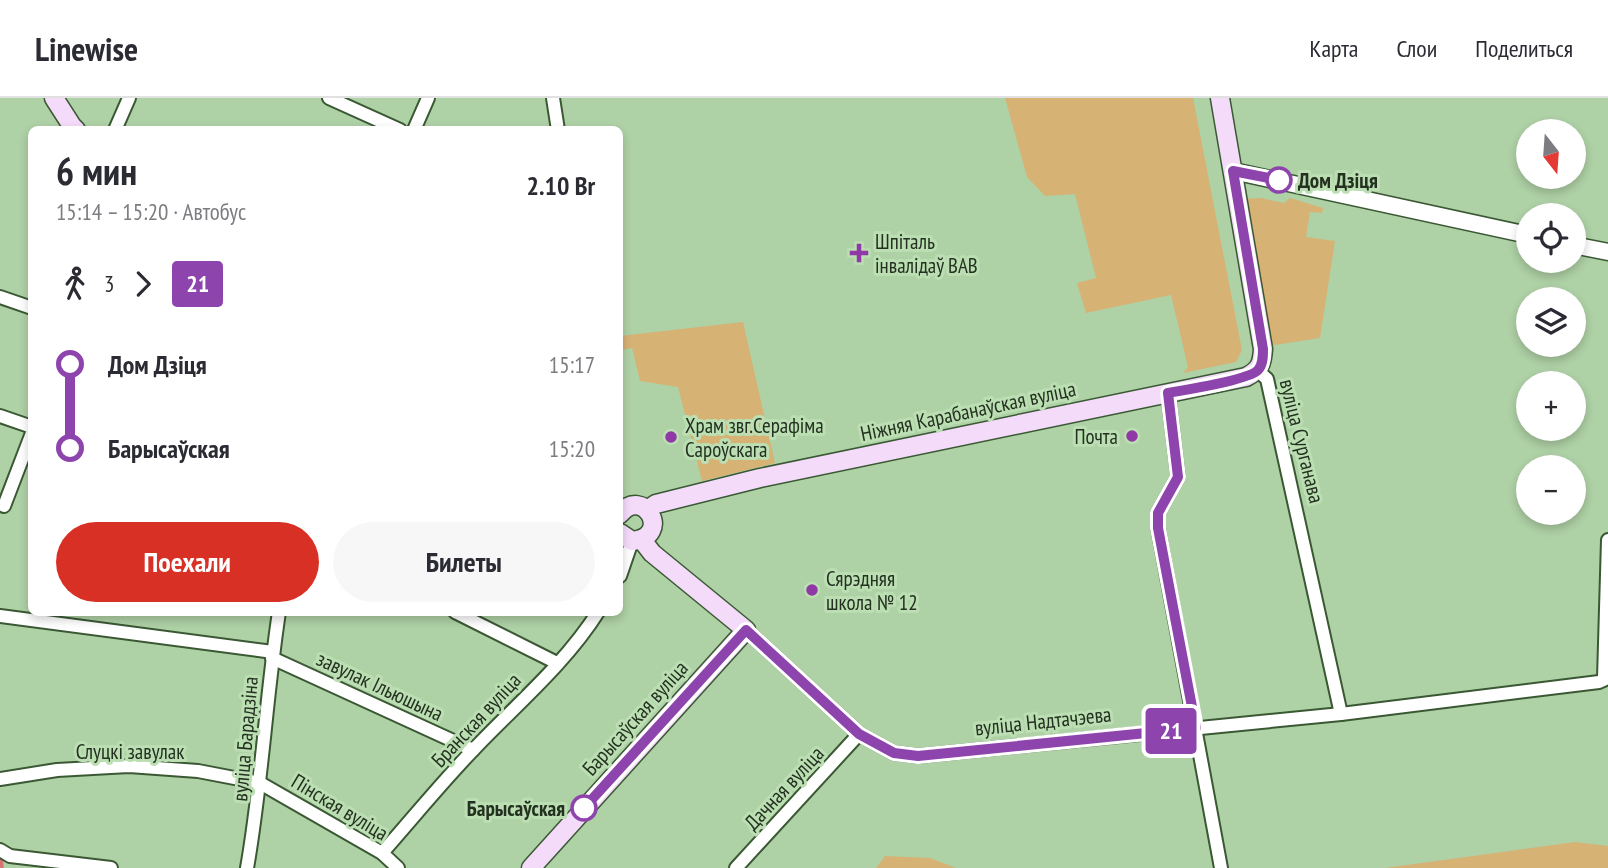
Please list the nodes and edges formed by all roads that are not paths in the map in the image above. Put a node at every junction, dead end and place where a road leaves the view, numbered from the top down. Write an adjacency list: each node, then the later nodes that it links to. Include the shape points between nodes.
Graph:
1 (54, 98): 7 (main road)
2 (129, 98): 8 (street)
3 (329, 98): 9 (street)
4 (428, 98): 10 (street)
5 (553, 98): 11 (street)
6 (1220, 98): 12 (main road, вуліца Сурганава)
7 (72, 126)
8 (117, 126)
9 (391, 126)
10 (416, 126)
11 (557, 126)
12 (1233, 171): 13 (street); 18 (main road, вуліца Сурганава, via 1263,349)
13 (1516, 232)
14 (1586, 248): 15 (street)
15 (1608, 252)
16 (0, 297): 17 (street)
17 (28, 307)
18 (1258, 371): 19 (main road, Ніжняя Карабанаўская вуліца); 38 (street, вуліца Сурганава, via 1267,379)
19 (1168, 393): 25 (main road, Ніжняя Карабанаўская вуліца, via 760,478 656,504); 39 (street, via 1178,477 1158,513 1158,528)
20 (0, 416): 21 (street)
21 (28, 426)
22 (28, 443): 23 (street)
23 (4, 506)
24 (623, 507): 25 (main road)
25 (648, 510): 26 (main road, via 653,526 649,535)
26 (631, 538): 28 (street); 34 (main road, вуліца Надтачэева)
27 (1608, 540): 37 (street)
28 (623, 566)
29 (0, 616): 33 (street, завулак Ільюшына)
30 (278, 616): 35 (street, вуліца Барадзіна)
31 (463, 616): 36 (street)
32 (596, 616): 36 (street, Бранская вуліца)
33 (50, 618): 35 (street, завулак Ільюшына)
34 (746, 630): 40 (street, вуліца Надтачэева); 50 (main road, Барысаўская вуліца)
35 (272, 655): 41 (street, завулак Ільюшына); 43 (street, вуліца Барадзіна)
36 (557, 663): 41 (street, Бранская вуліца)
37 (1606, 678): 38 (street, вуліца Надтачэева)
38 (1341, 714): 39 (street, вуліца Надтачэева)
39 (1196, 728): 40 (street, вуліца Надтачэева, via 918,756 894,753); 53 (street)
40 (859, 734): 46 (street, Дачная вуліца)
41 (472, 750): 45 (street, Бранская вуліца)
42 (0, 779): 43 (street, Слуцкі завулак, via 129,766 198,771)
43 (260, 783): 45 (street, Пінская вуліца); 48 (street, вуліца Барадзіна)
44 (0, 850): 47 (street, via 10,856)
45 (382, 853): 49 (street, Пінская вуліца)
46 (750, 853): 51 (street, Дачная вуліца); 52 (street)
47 (111, 868)
48 (247, 868)
49 (398, 868)
50 (531, 868)
51 (736, 868)
52 (750, 868)
53 (1222, 868)

